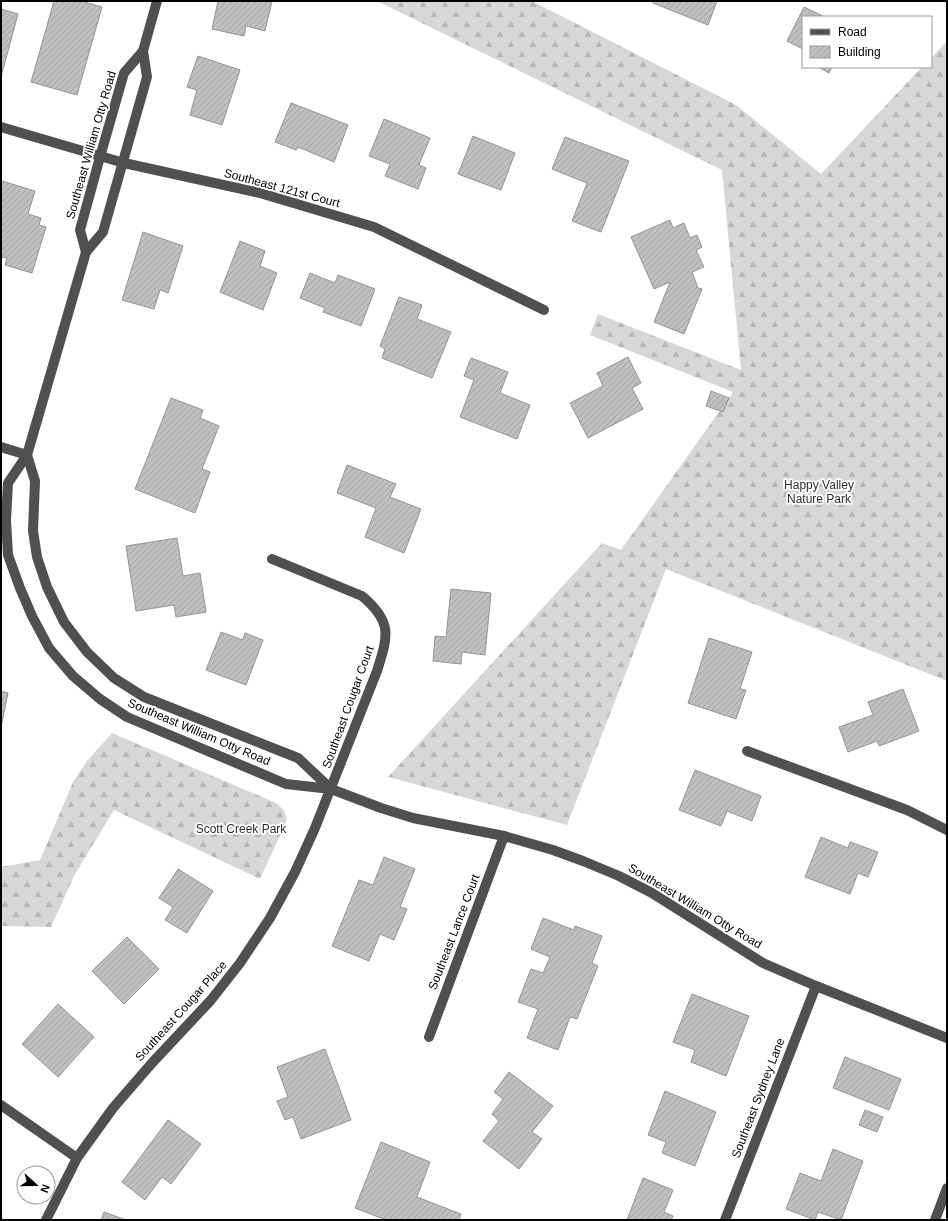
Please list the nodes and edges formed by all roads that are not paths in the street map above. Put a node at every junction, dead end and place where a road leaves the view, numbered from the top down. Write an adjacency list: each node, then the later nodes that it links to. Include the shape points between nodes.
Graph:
1 (156, 1): 2 (street, Southeast William Otty Road)
2 (142, 51): 4 (street, Southeast William Otty Road, via 124,73); 5 (street, Southeast William Otty Road, via 147,77)
3 (1, 127): 4 (street, Southeast 121st Court)
4 (100, 157): 5 (street, Southeast 121st Court); 6 (street, Southeast William Otty Road, via 80,230)
5 (124, 163): 6 (street, Southeast William Otty Road, via 103,232); 7 (street, Southeast 121st Court, via 260,193 374,227)
6 (86, 252): 9 (street, Southeast William Otty Road)
7 (544, 310)
8 (1, 447): 9 (street)
9 (28, 455): 12 (street, Southeast William Otty Road, via 35,481 33,531 37,557 46,587 64,622 87,652 114,678 144,697 298,758); 12 (street, Southeast William Otty Road, via 8,483 8,555 32,616 49,648 73,676 127,717 286,784)
10 (272, 559): 12 (street, Southeast Cougar Court, via 362,596 380,614 386,631 377,671)
11 (747, 751): 13 (street, via 907,810)
12 (331, 789): 14 (street, Southeast William Otty Road, via 412,818); 19 (street, Southeast Cougar Place, via 295,872 270,918 240,963 211,1000 113,1108)
13 (947, 830)
14 (504, 836): 15 (street, Southeast William Otty Road, via 583,860 619,876 652,893 763,963); 16 (street, Southeast Lance Court)
15 (816, 986): 17 (street, Southeast William Otty Road); 22 (street, Southeast Sydney Lane)
16 (429, 1037)
17 (947, 1038)
18 (1, 1105): 19 (street)
19 (77, 1158): 21 (street, Southeast Cougar Place)
20 (947, 1188): 23 (street)
21 (46, 1220)
22 (726, 1220)
23 (935, 1220)

